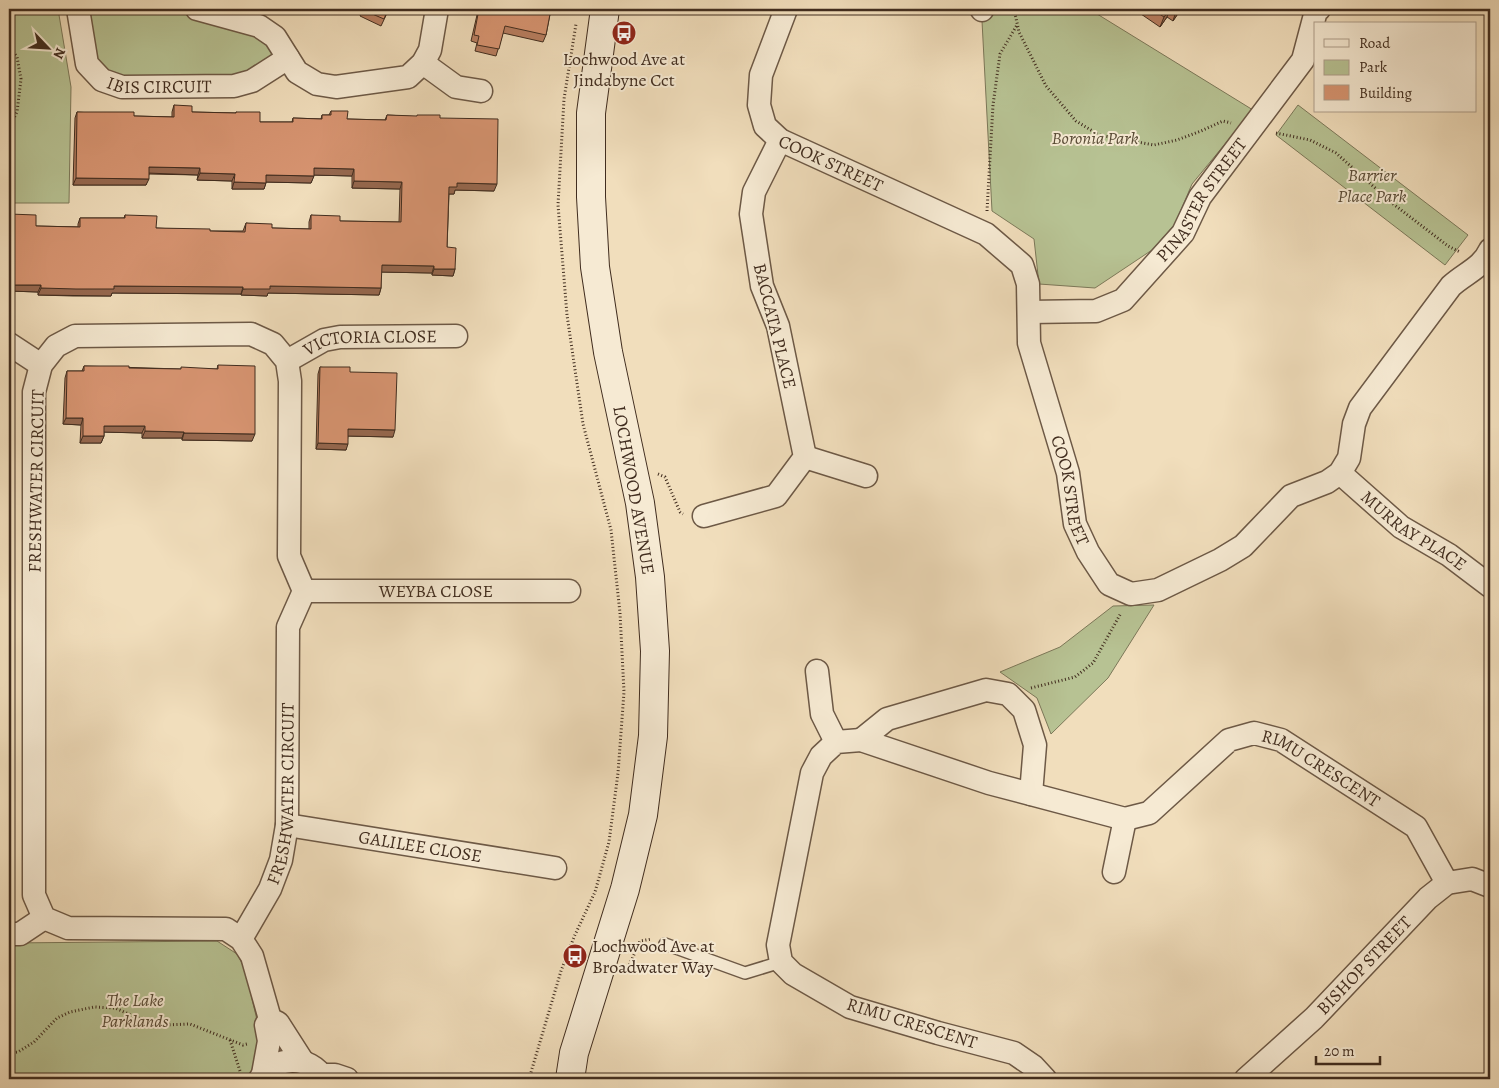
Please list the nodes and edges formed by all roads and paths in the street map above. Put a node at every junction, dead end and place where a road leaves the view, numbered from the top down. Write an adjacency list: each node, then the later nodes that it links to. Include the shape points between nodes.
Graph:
1 (78, 9): 9 (street, IBIS CIRCUIT, via 86,64 102,80 122,86 234,86 252,81)
2 (197, 9): 9 (street, via 259,26 275,37)
3 (437, 9): 10 (street, via 430,50)
4 (605, 9): 22 (street, LOCHWOOD AVENUE, via 591,113 591,206 595,267 608,352)
5 (786, 9): 13 (street, COOK STREET, via 761,75 759,105 765,126)
6 (1316, 9): 16 (street, PINASTER STREET, via 1303,60 1200,197 1183,233 1123,300 1096,311)
7 (1017, 24): 14 (path, via 1000,54 993,105)
8 (9, 46): 12 (path, via 17,56 21,79 17,112)
9 (288, 58): 10 (street, via 298,72 317,84 336,87 408,76)
10 (423, 64): 11 (street, via 456,87)
11 (481, 91)
12 (9, 128)
13 (780, 140): 14 (street, COOK STREET); 21 (street, BACCATA PLACE, via 754,192 751,214 762,286 778,326)
14 (986, 234): 16 (street, COOK STREET, via 1022,265 1028,284)
15 (1489, 257): 23 (street, via 1451,286 1360,408 1349,458)
16 (1028, 312): 30 (street, COOK STREET, via 1029,343 1068,473 1075,524 1109,584)
17 (456, 336): 19 (street, VICTORIA CLOSE, via 340,337 324,340)
18 (9, 344): 20 (street)
19 (287, 361): 20 (street, FRESHWATER CIRCUIT, via 273,344 251,334 75,336 56,346); 28 (street, via 290,381 289,556)
20 (41, 365): 42 (street, FRESHWATER CIRCUIT, via 34,392 34,895)
21 (805, 457): 24 (street); 25 (street, via 776,496)
22 (631, 460): 25 (path, via 665,477 680,512 690,520); 51 (street, LOCHWOOD AVENUE, via 650,577 655,651 653,736 643,815 625,889)
23 (1340, 473): 27 (street, MURRAY PLACE, via 1401,527 1449,555); 30 (street, via 1328,482 1291,496 1243,546 1220,560 1158,590)
24 (866, 476)
25 (704, 516)
26 (611, 530): 56 (path, via 624,692 609,842 595,892 561,971)
27 (1490, 586)
28 (304, 590): 29 (street, WEYBA CLOSE); 37 (street, FRESHWATER CIRCUIT, via 288,628)
29 (569, 591)
30 (1131, 594): 32 (path, via 1092,663 1075,677)
31 (817, 671): 34 (street, via 822,714)
32 (1008, 694): 33 (street, via 986,690 887,718); 35 (street, via 1024,710 1035,745)
33 (861, 740): 34 (street, RIMU CRESCENT); 35 (street, RIMU CRESCENT)
34 (836, 742): 46 (street, via 821,756 812,773 778,946)
35 (1030, 794): 36 (street, RIMU CRESCENT)
36 (1125, 819): 39 (street); 40 (street, RIMU CRESCENT, via 1149,813 1229,740 1254,733 1281,740 1416,827)
37 (287, 825): 38 (street, GALILEE CLOSE); 44 (street, FRESHWATER CIRCUIT, via 281,860 270,889)
38 (554, 868)
39 (1114, 872)
40 (1447, 883): 41 (street, BISHOP STREET, via 1472,879); 60 (street, BISHOP STREET, via 1428,898 1314,1018)
41 (1490, 886)
42 (44, 918): 43 (street, via 20,934); 44 (street, via 68,928 226,928)
43 (9, 934)
44 (241, 939): 48 (street, via 252,956)
45 (664, 944): 46 (lane, via 745,973); 47 (path, via 650,939 640,941)
46 (781, 962): 59 (street, RIMU CRESCENT, via 793,974 850,1007 1014,1053)
47 (626, 971)
48 (270, 1030): 49 (path, via 243,1045); 52 (street, via 278,1023); 53 (street)
49 (230, 1040): 50 (path, via 190,1024 164,1024 115,1008 94,1007 57,1018 34,1042 18,1052); 53 (path, via 240,1068)
50 (9, 1053)
51 (574, 1053): 57 (street, LOCHWOOD AVENUE); 58 (street, LOCHWOOD AVENUE)
52 (303, 1062): 53 (street, via 281,1062); 54 (street, via 314,1067)
53 (254, 1076)
54 (323, 1077): 55 (street, via 335,1075)
55 (347, 1079)
56 (529, 1079)
57 (558, 1079)
58 (570, 1079)
59 (1045, 1079)
60 (1246, 1079)

